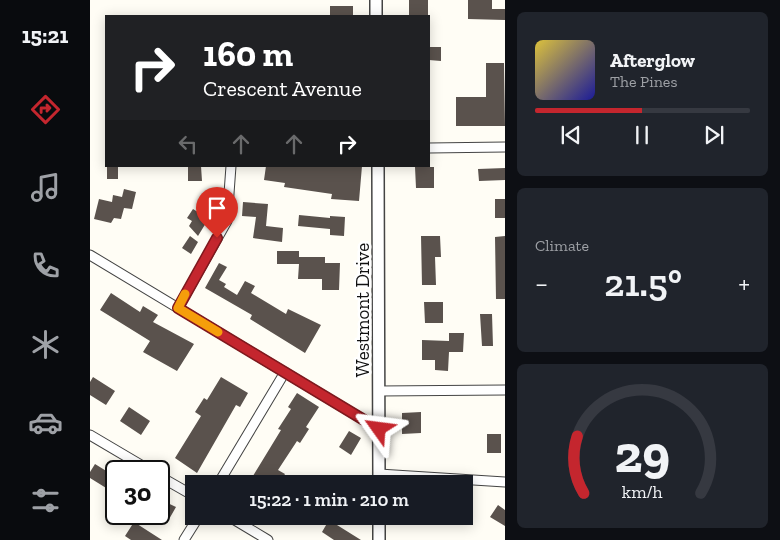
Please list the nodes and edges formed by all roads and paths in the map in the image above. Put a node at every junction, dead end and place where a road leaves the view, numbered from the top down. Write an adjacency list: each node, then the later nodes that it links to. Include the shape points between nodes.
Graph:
1 (376, 0): 2 (street)
2 (376, 15)
3 (505, 147): 4 (street)
4 (430, 148)
5 (231, 167): 8 (street, via 227,221)
6 (378, 167): 11 (street, Westmont Drive)
7 (90, 255): 8 (street)
8 (178, 308): 9 (street)
9 (285, 372): 12 (street); 15 (street)
10 (505, 390): 11 (street)
11 (379, 391): 12 (street, Westmont Drive)
12 (379, 429): 16 (street, Westmont Drive)
13 (90, 435): 14 (street)
14 (133, 460)
15 (223, 475)
16 (379, 475)
17 (473, 481): 19 (street)
18 (170, 482): 20 (street)
19 (505, 482)
20 (185, 491)
21 (193, 525): 24 (street)
22 (243, 525): 25 (street)
23 (379, 525): 26 (street)
24 (184, 540)
25 (268, 540)
26 (379, 540)

